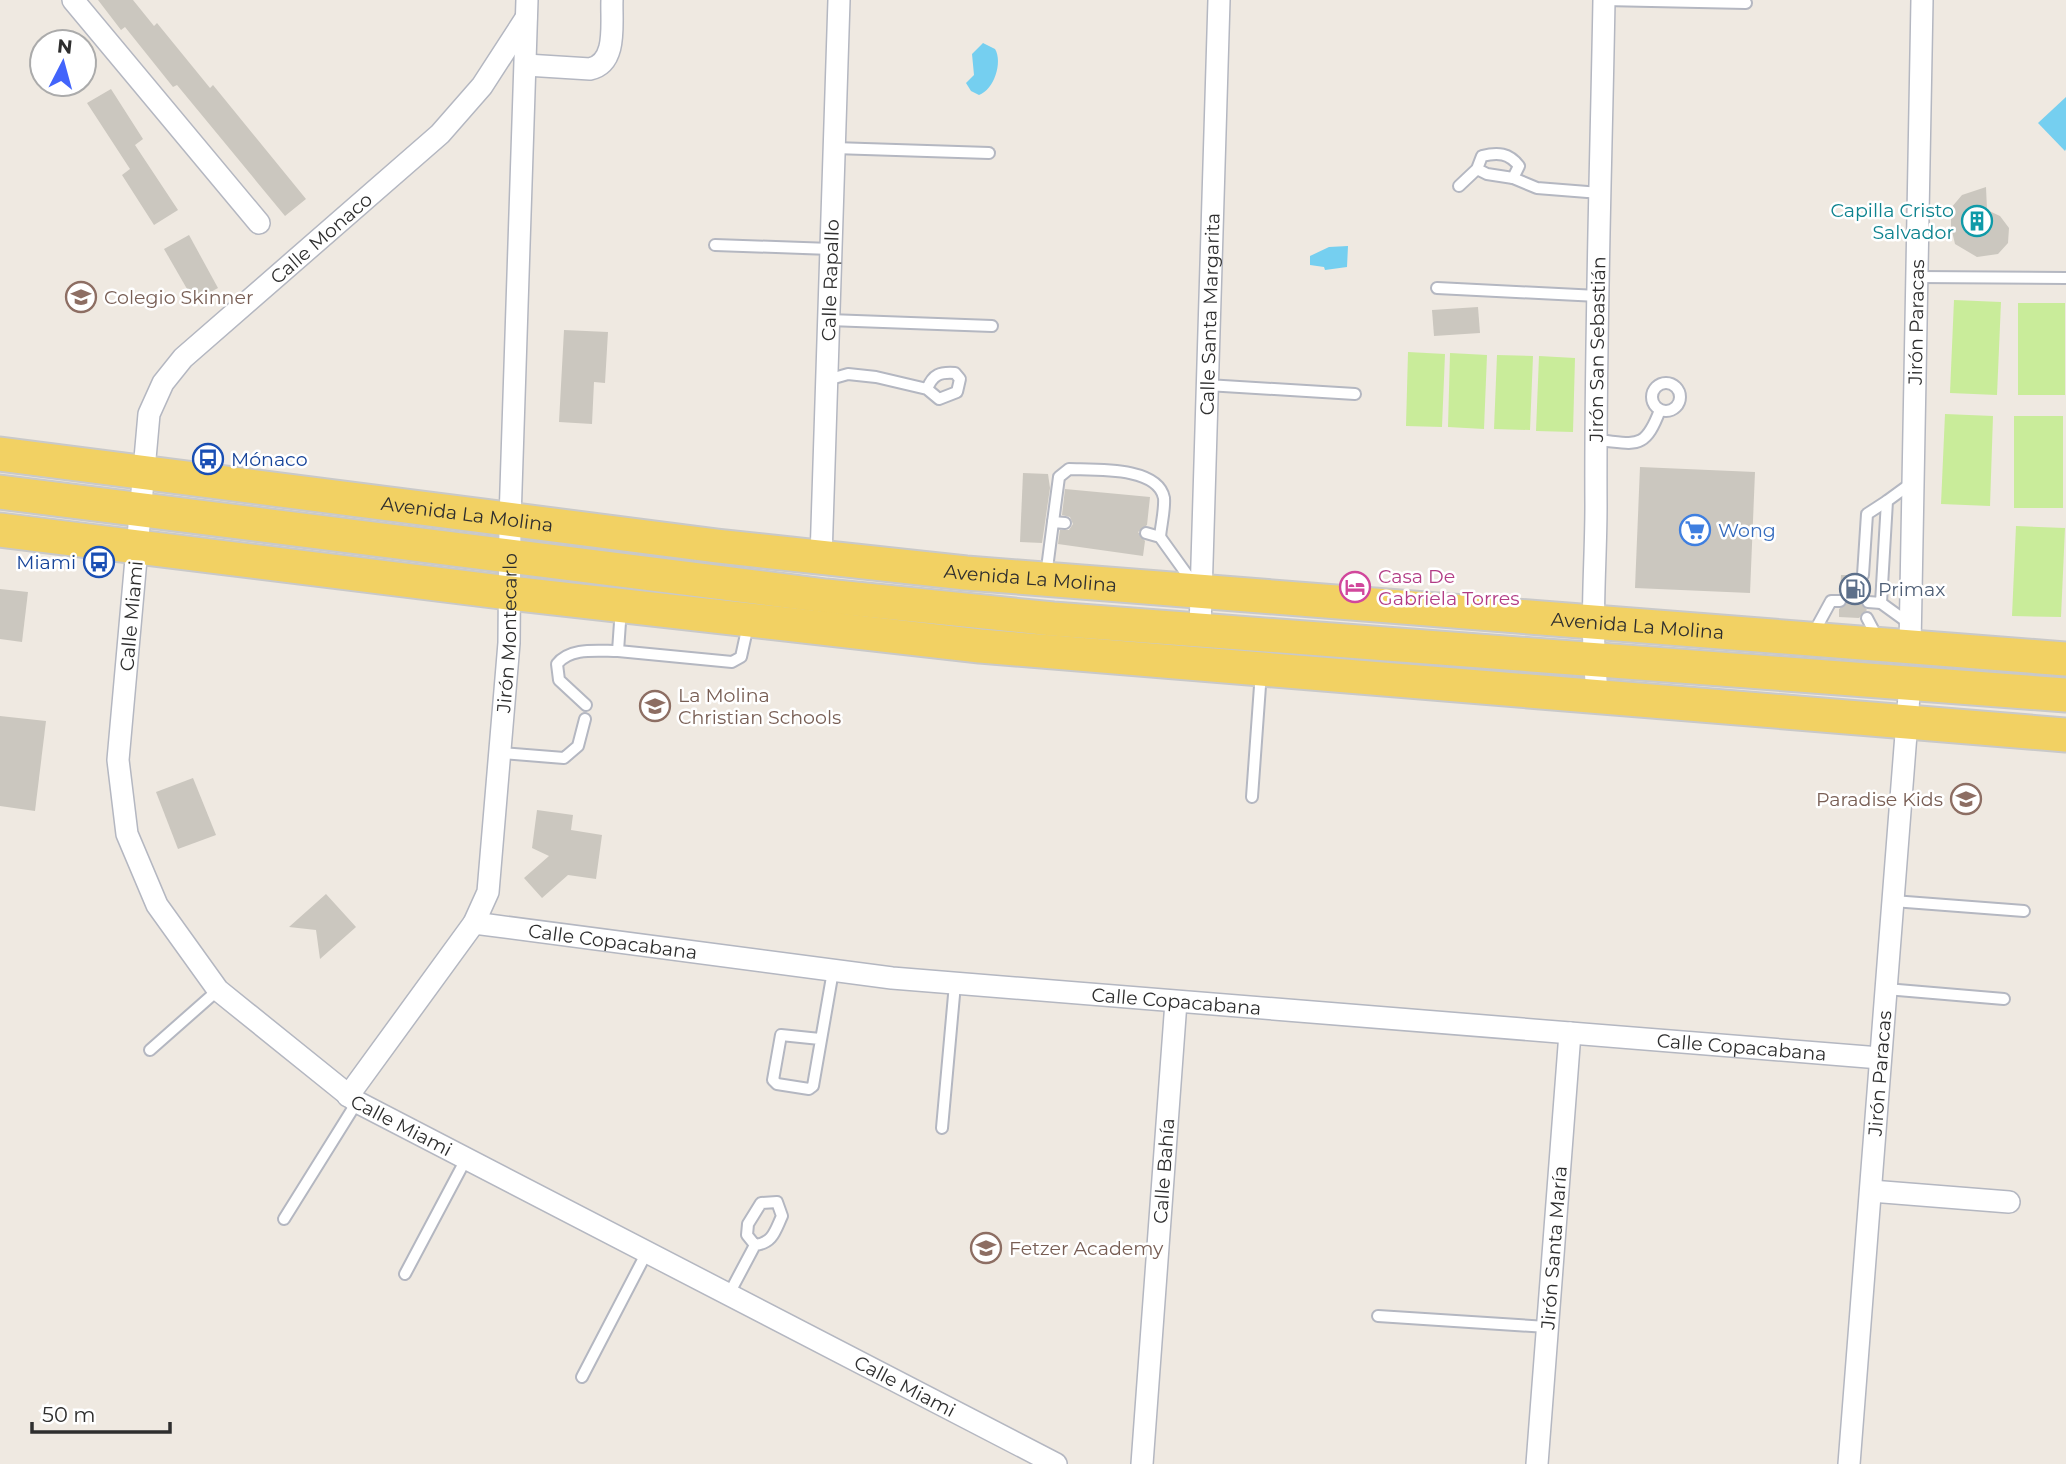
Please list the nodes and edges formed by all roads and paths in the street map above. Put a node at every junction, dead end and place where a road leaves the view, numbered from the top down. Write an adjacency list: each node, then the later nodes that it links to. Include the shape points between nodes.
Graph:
1 (73, 0): 16 (street)
2 (612, 0): 9 (street, via 610,48 600,67)
3 (839, 0): 10 (street, Calle Rapallo)
4 (1219, 0): 26 (street, Calle Santa Margarita)
5 (1604, 0): 7 (lane); 15 (street, Jirón San Sebastián)
6 (1922, 0): 19 (street, Jirón Paracas)
7 (1746, 3)
8 (527, 9): 9 (street, Jirón Montecarlo); 32 (street, Calle Monaco, via 482,86 440,134 172,370 149,414)
9 (526, 65): 37 (street, Jirón Montecarlo)
10 (834, 148): 11 (lane); 18 (street, Calle Rapallo)
11 (989, 153)
12 (1477, 169): 13 (lane); 13 (lane, via 1482,156 1495,152 1512,157 1519,166); 14 (lane)
13 (1513, 177): 15 (lane, via 1537,188)
14 (1458, 186)
15 (1600, 193): 22 (street, Jirón San Sebastián)
16 (259, 223)
17 (715, 245): 18 (lane)
18 (831, 249): 23 (street, Calle Rapallo)
19 (1917, 277): 20 (lane); 33 (street, Jirón Paracas)
20 (2066, 278)
21 (1437, 288): 22 (lane)
22 (1598, 296): 30 (street, Jirón San Sebastián)
23 (829, 320): 24 (lane); 25 (street, Calle Rapallo)
24 (992, 326)
25 (827, 380): 27 (lane, via 848,374); 45 (street, Calle Rapallo)
26 (1207, 384): 28 (lane); 49 (street, Calle Santa Margarita)
27 (927, 389)
28 (1355, 394)
29 (1660, 410): 30 (lane, via 1650,435 1643,440)
30 (1595, 440): 55 (street, Jirón San Sebastián)
31 (0, 454): 32 (main road, Avenida La Molina)
32 (142, 472): 36 (street, Calle Monaco); 37 (main road, Avenida La Molina)
33 (1913, 482): 35 (lane); 57 (street, Jirón Paracas)
34 (0, 492): 36 (main road, Avenida La Molina)
35 (1887, 501): 46 (lane, via 1867,514); 52 (lane)
36 (140, 509): 43 (street, Calle Miami); 44 (main road, Avenida La Molina)
37 (510, 520): 44 (street, Jirón Montecarlo); 45 (main road, Avenida La Molina)
38 (1053, 522): 39 (lane); 42 (lane, via 1059,477 1069,469 1125,472 1143,476 1164,497); 47 (lane)
39 (1065, 523)
40 (0, 530): 43 (main road)
41 (1146, 533): 42 (lane)
42 (1160, 537): 49 (lane)
43 (137, 548): 48 (main road); 79 (street, Calle Miami, via 118,760 127,834 157,905)
44 (509, 557): 48 (street, Jirón Montecarlo); 56 (main road, Avenida La Molina, via 839,597)
45 (821, 558): 47 (main road, Avenida La Molina)
46 (1863, 575)
47 (1046, 580): 49 (main road, Avenida La Molina)
48 (509, 593): 53 (main road); 72 (street, Jirón Montecarlo)
49 (1201, 593): 55 (main road, Avenida La Molina); 56 (street, Calle Santa Margarita)
50 (1840, 601): 58 (lane, via 1831,601)
51 (1868, 602): 52 (lane)
52 (1881, 603): 57 (lane)
53 (621, 606): 54 (main road); 59 (lane)
54 (748, 620): 59 (lane, via 741,657 733,662); 62 (main road)
55 (1595, 622): 58 (main road, Avenida La Molina); 60 (street, Jirón San Sebastián)
56 (1200, 629): 60 (main road, Avenida La Molina)
57 (1892, 634): 58 (main road, Avenida La Molina); 61 (main road, Avenida La Molina); 65 (main road)
58 (1811, 638): 63 (main road)
59 (618, 651): 68 (lane, via 576,652 564,655 557,664 559,680)
60 (1593, 658): 63 (main road, Avenida La Molina); 67 (street, Jirón San Sebastián)
61 (2066, 659)
62 (1261, 670): 67 (main road); 73 (lane)
63 (1748, 670): 64 (main road, Avenida La Molina)
64 (1910, 683): 65 (main road, Avenida La Molina); 70 (street, Jirón Paracas)
65 (2002, 691): 66 (main road, Avenida La Molina)
66 (2065, 696)
67 (1598, 697): 70 (main road)
68 (586, 705)
69 (585, 719): 72 (lane, via 578,746 564,758)
70 (1907, 723): 71 (main road); 74 (street, Jirón Paracas)
71 (2066, 735)
72 (501, 753): 76 (street, Jirón Montecarlo, via 488,892)
73 (1252, 797)
74 (1893, 901): 75 (lane); 80 (street, Jirón Paracas)
75 (2024, 911)
76 (474, 923): 77 (street, Calle Copacabana); 87 (street, Jirón Montecarlo)
77 (833, 971): 78 (street, Calle Copacabana); 84 (lane)
78 (955, 984): 82 (street, Calle Copacabana); 88 (lane)
79 (218, 989): 85 (lane); 87 (street, Calle Miami)
80 (1886, 989): 81 (lane); 86 (street, Jirón Paracas)
81 (2004, 999)
82 (1176, 1002): 83 (street, Calle Copacabana); 101 (street, Calle Bahía)
83 (1570, 1033): 86 (street, Calle Copacabana); 98 (street, Jirón Santa María)
84 (820, 1040): 84 (lane, via 813,1086 809,1089 773,1080 781,1035)
85 (150, 1050)
86 (1880, 1058): 90 (street, Jirón Paracas)
87 (353, 1099): 89 (street, Calle Miami); 92 (lane)
88 (942, 1128)
89 (466, 1159): 94 (street, Calle Miami); 95 (lane)
90 (1871, 1191): 91 (street); 103 (street, Jirón Paracas)
91 (2009, 1202)
92 (284, 1219)
93 (755, 1245): 96 (lane)
94 (647, 1252): 96 (street, Calle Miami); 99 (lane)
95 (405, 1274)
96 (729, 1294): 100 (street, Calle Miami)
97 (1378, 1316): 98 (lane)
98 (1548, 1327): 102 (street, Jirón Santa María)
99 (582, 1377)
100 (1056, 1464)
101 (1142, 1464)
102 (1537, 1464)
103 (1849, 1464)

